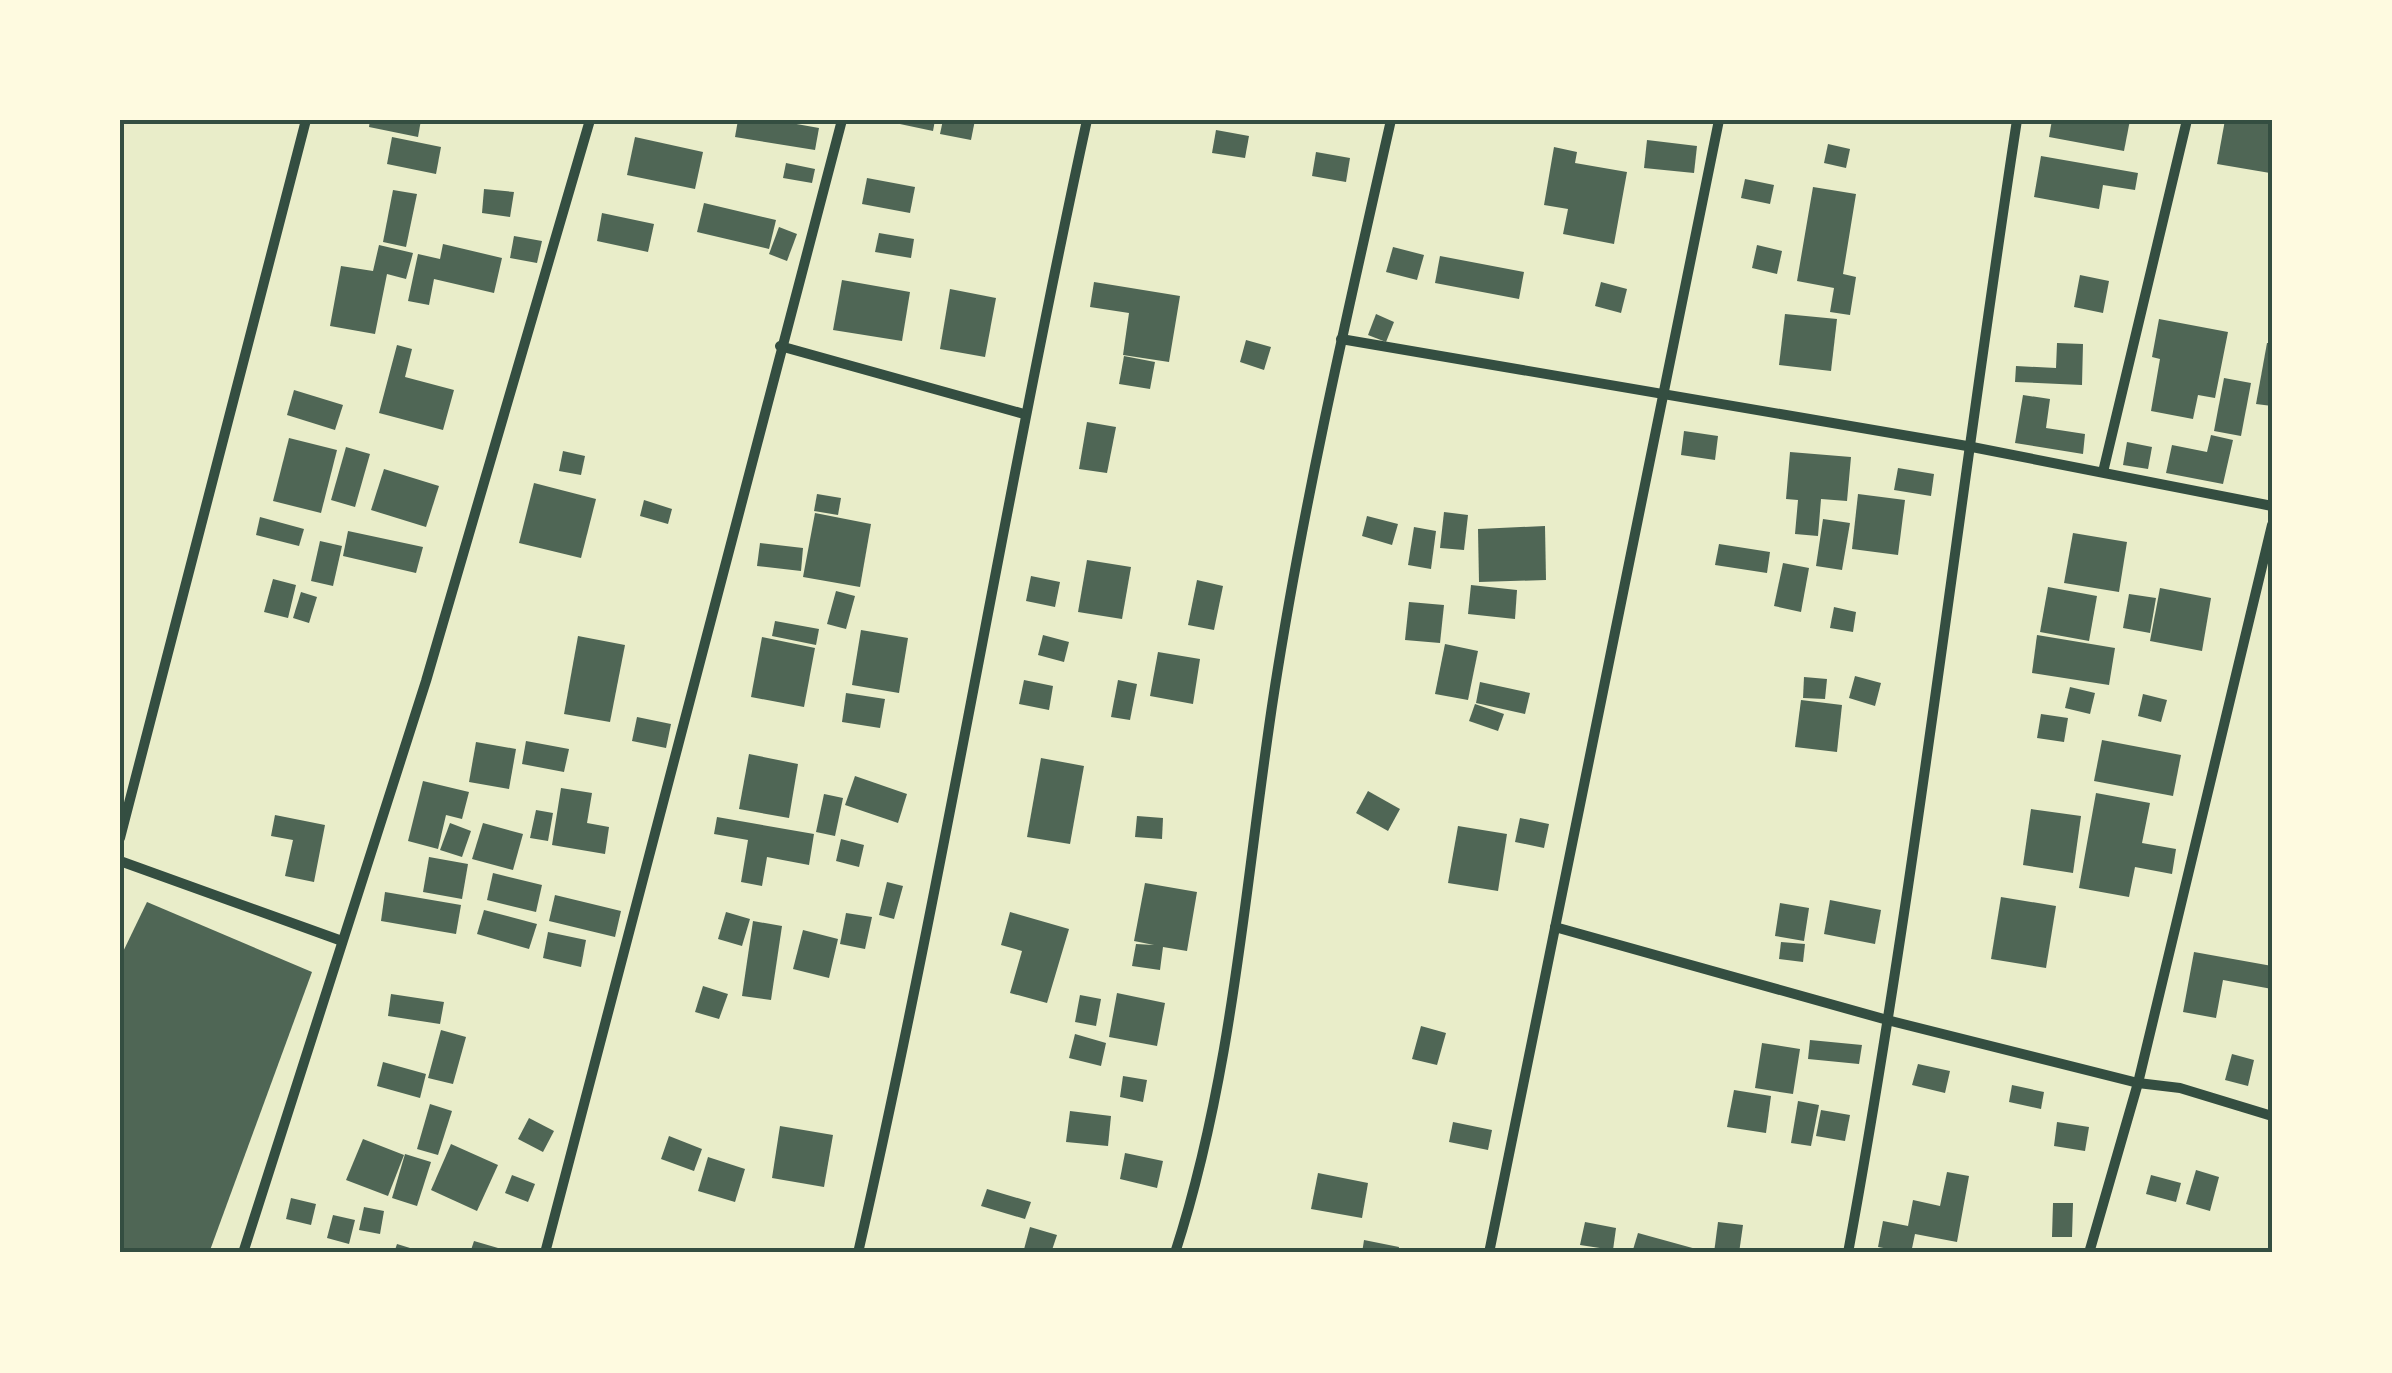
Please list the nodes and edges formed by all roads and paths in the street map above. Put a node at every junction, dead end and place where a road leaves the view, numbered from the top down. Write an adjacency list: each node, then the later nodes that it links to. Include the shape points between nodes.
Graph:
1 (306, 120): 17 (street)
2 (590, 120): 21 (street, via 426,681)
3 (842, 120): 10 (street)
4 (1087, 120): 12 (street)
5 (1391, 120): 9 (street)
6 (1719, 120): 11 (street)
7 (2017, 120): 13 (street)
8 (2186, 120): 14 (street)
9 (1342, 339): 11 (street); 28 (street, via 1286,616 1234,1004 1196,1188)
10 (780, 346): 12 (street); 26 (street)
11 (1662, 391): 13 (street); 20 (street)
12 (1024, 414): 27 (street, via 909,1021)
13 (1967, 446): 14 (street); 22 (street)
14 (2103, 472): 15 (street)
15 (2272, 506)
16 (2272, 525): 23 (street)
17 (122, 818): 18 (street)
18 (120, 838)
19 (120, 861): 21 (street)
20 (1555, 927): 22 (street); 29 (street)
21 (342, 941): 25 (street)
22 (1891, 1022): 23 (street); 30 (street)
23 (2138, 1083): 24 (street, via 2180,1088); 31 (street)
24 (2272, 1116)
25 (243, 1253)
26 (545, 1253)
27 (858, 1253)
28 (1175, 1253)
29 (1490, 1253)
30 (1848, 1253)
31 (2089, 1253)

